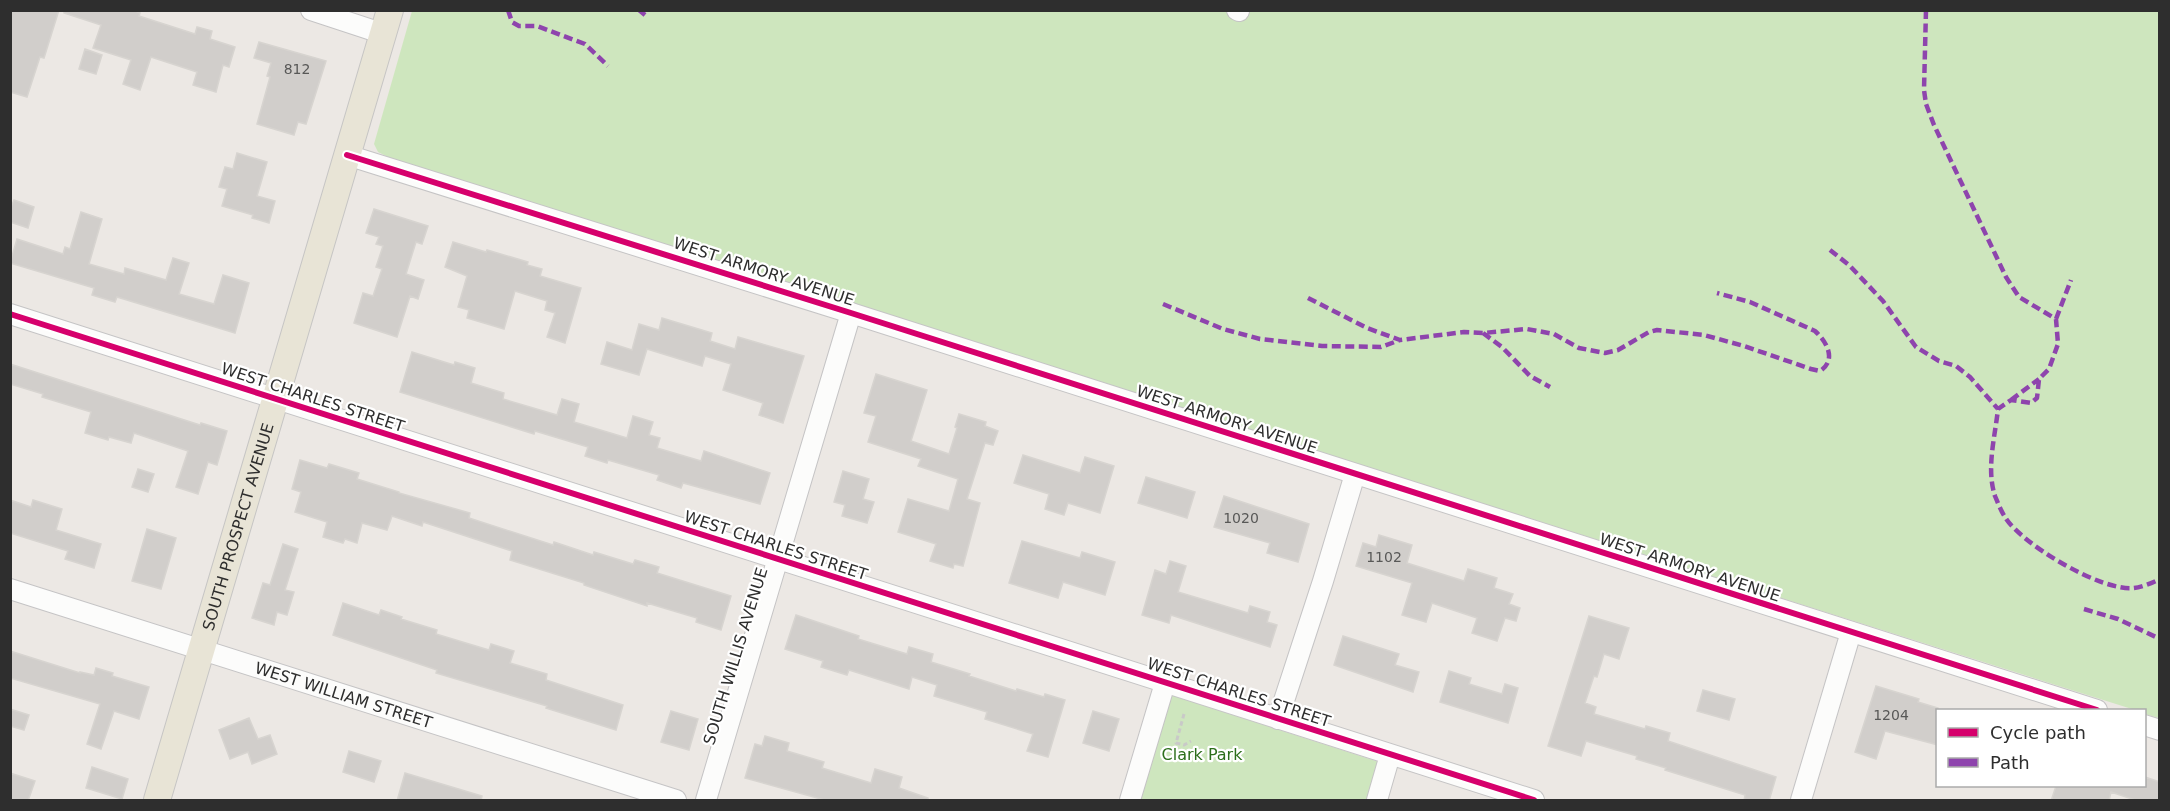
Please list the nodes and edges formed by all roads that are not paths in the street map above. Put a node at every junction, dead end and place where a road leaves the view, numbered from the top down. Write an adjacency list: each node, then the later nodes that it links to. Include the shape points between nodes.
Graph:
1 (311, 10): 2 (street)
2 (387, 22): 3 (main road, SOUTH PROSPECT AVENUE)
3 (347, 155): 4 (street, WEST ARMORY AVENUE); 6 (main road, SOUTH PROSPECT AVENUE)
4 (851, 313): 7 (street, WEST ARMORY AVENUE); 8 (street, SOUTH WILLIS AVENUE)
5 (10, 314): 6 (street, WEST CHARLES STREET)
6 (276, 399): 8 (street, WEST CHARLES STREET); 11 (main road, SOUTH PROSPECT AVENUE)
7 (1355, 474): 10 (street, WEST ARMORY AVENUE); 14 (street)
8 (778, 560): 12 (street, WEST CHARLES STREET); 18 (street, SOUTH WILLIS AVENUE)
9 (10, 589): 11 (street, WEST WILLIAM STREET)
10 (1851, 632): 13 (street, WEST ARMORY AVENUE); 22 (street)
11 (201, 650): 16 (main road, SOUTH PROSPECT AVENUE); 17 (street, WEST WILLIAM STREET)
12 (1166, 683): 14 (street, WEST CHARLES STREET); 19 (street)
13 (2091, 709)
14 (1278, 719): 15 (street, WEST CHARLES STREET)
15 (1390, 755): 20 (street); 21 (street, WEST CHARLES STREET)
16 (157, 801)
17 (676, 801)
18 (706, 801)
19 (1130, 801)
20 (1377, 801)
21 (1534, 801)
22 (1801, 801)

